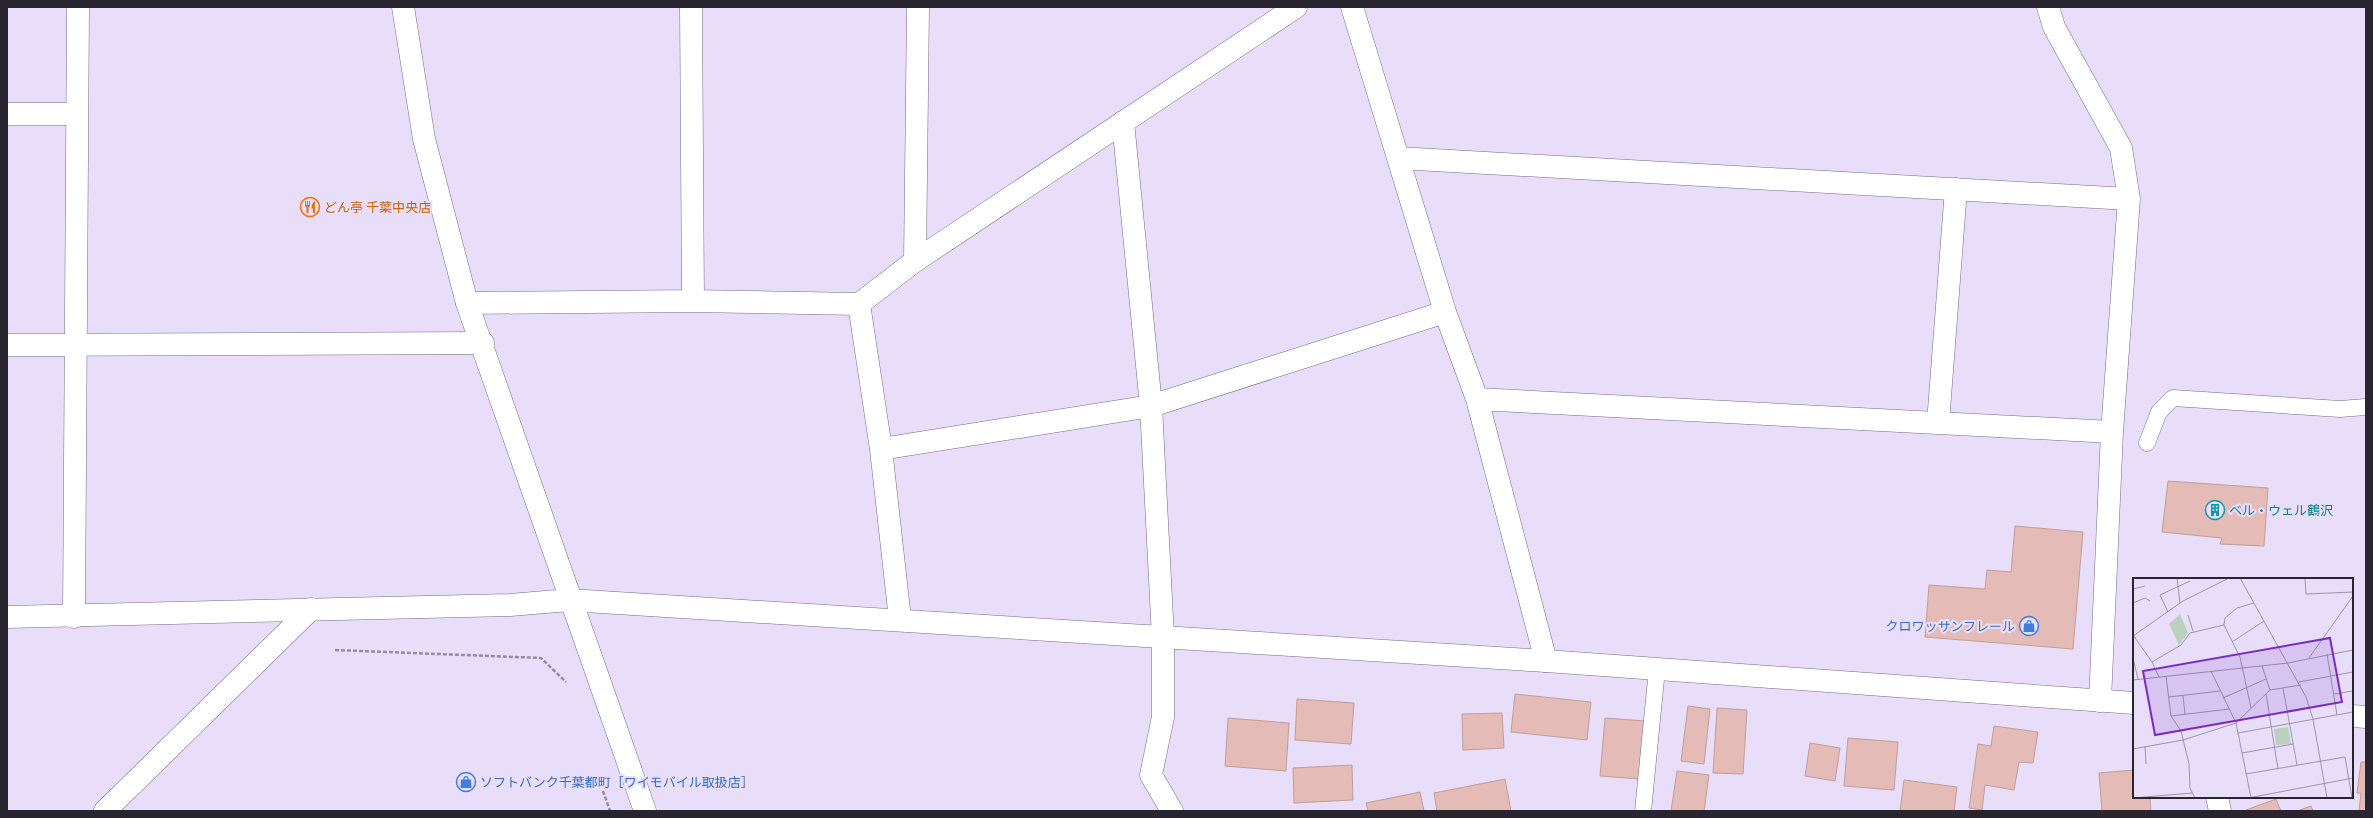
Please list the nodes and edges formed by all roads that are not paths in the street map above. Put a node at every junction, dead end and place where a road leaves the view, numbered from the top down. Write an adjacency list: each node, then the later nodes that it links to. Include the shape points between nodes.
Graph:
1 (78, 7): 9 (street)
2 (404, 7): 16 (street, via 424,139)
3 (691, 7): 15 (street)
4 (918, 7): 14 (street)
5 (1296, 7): 10 (street)
6 (1352, 7): 11 (street)
7 (2048, 7): 13 (street, via 2054,27 2121,148)
8 (7, 114): 9 (street)
9 (77, 114): 21 (street)
10 (1124, 122): 14 (street); 23 (street)
11 (1398, 158): 12 (street); 18 (street)
12 (1956, 189): 13 (street); 25 (street)
13 (2129, 199): 26 (street)
14 (915, 262): 17 (street)
15 (693, 301): 16 (street); 17 (street)
16 (467, 303): 19 (street)
17 (859, 304): 28 (street)
18 (1445, 312): 22 (street); 23 (street)
19 (483, 343): 21 (street); 29 (street)
20 (7, 345): 21 (street)
21 (76, 345): 32 (street)
22 (1477, 399): 25 (street); 35 (street)
23 (1151, 406): 28 (street); 34 (street)
24 (2366, 407): 27 (lane, via 2340,409 2173,398 2159,412)
25 (1938, 423): 26 (street)
26 (2112, 432): 37 (street)
27 (2147, 443)
28 (881, 449): 33 (street)
29 (569, 600): 30 (street, via 510,605); 33 (street); 43 (street)
30 (311, 608): 32 (street); 42 (street)
31 (7, 617): 32 (street)
32 (74, 617)
33 (900, 619): 34 (street)
34 (1163, 637): 35 (street); 44 (street, via 1163,716 1151,775)
35 (1546, 661): 36 (street)
36 (1657, 669): 37 (street); 45 (lane)
37 (2100, 701): 38 (street)
38 (2133, 703)
39 (2353, 716): 40 (street)
40 (2366, 716)
41 (2217, 798): 46 (street)
42 (105, 811)
43 (645, 811)
44 (1172, 811)
45 (1643, 811)
46 (2220, 811)

